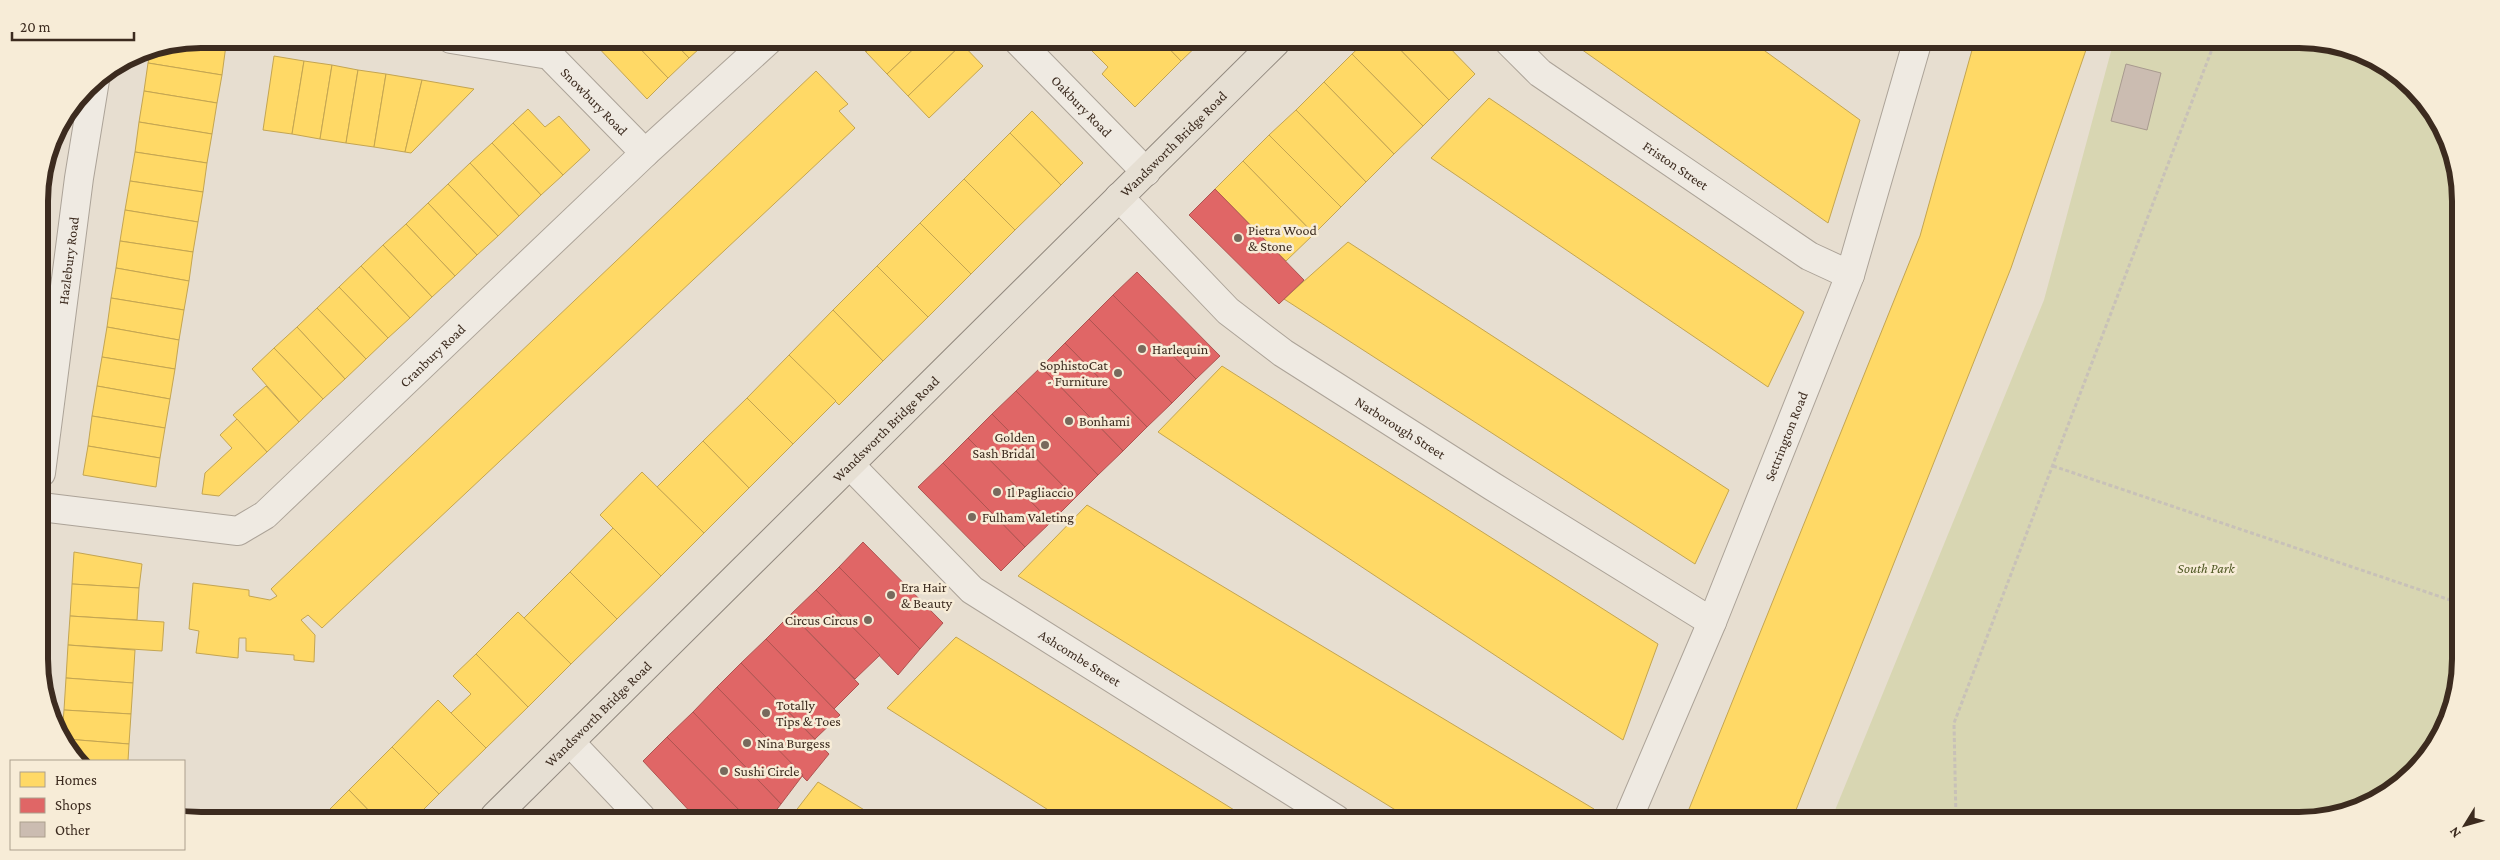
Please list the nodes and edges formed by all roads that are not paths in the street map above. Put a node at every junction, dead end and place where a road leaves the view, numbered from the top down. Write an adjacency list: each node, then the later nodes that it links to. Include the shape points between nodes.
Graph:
1 (506, 48): 8 (street, Snowbury Road, via 549,55)
2 (759, 48): 8 (street, Cranbury Road)
3 (1025, 48): 9 (street, Oakbury Road)
4 (1270, 48): 9 (main road, Wandsworth Bridge Road)
5 (1515, 48): 11 (street, Friston Street, via 1540,73 1809,256)
6 (1916, 48): 11 (street, Settrington Road)
7 (93, 91): 12 (street, Hazlebury Road)
8 (646, 153): 14 (street, Cranbury Road, via 265,515 238,530)
9 (1146, 172): 10 (main road, Wandsworth Bridge Road)
10 (1119, 197): 13 (main road, Wandsworth Bridge Road); 15 (street, Narborough Street, via 1228,311 1283,353)
11 (1850, 275): 15 (street, Settrington Road)
12 (48, 419)
13 (850, 465): 16 (main road, Wandsworth Bridge Road); 19 (street, Ashcombe Street, via 972,590)
14 (48, 508)
15 (1712, 622): 20 (street, Settrington Road)
16 (570, 742): 17 (main road, Wandsworth Bridge Road); 18 (street)
17 (499, 812)
18 (636, 812)
19 (1326, 812)
20 (1631, 812)

